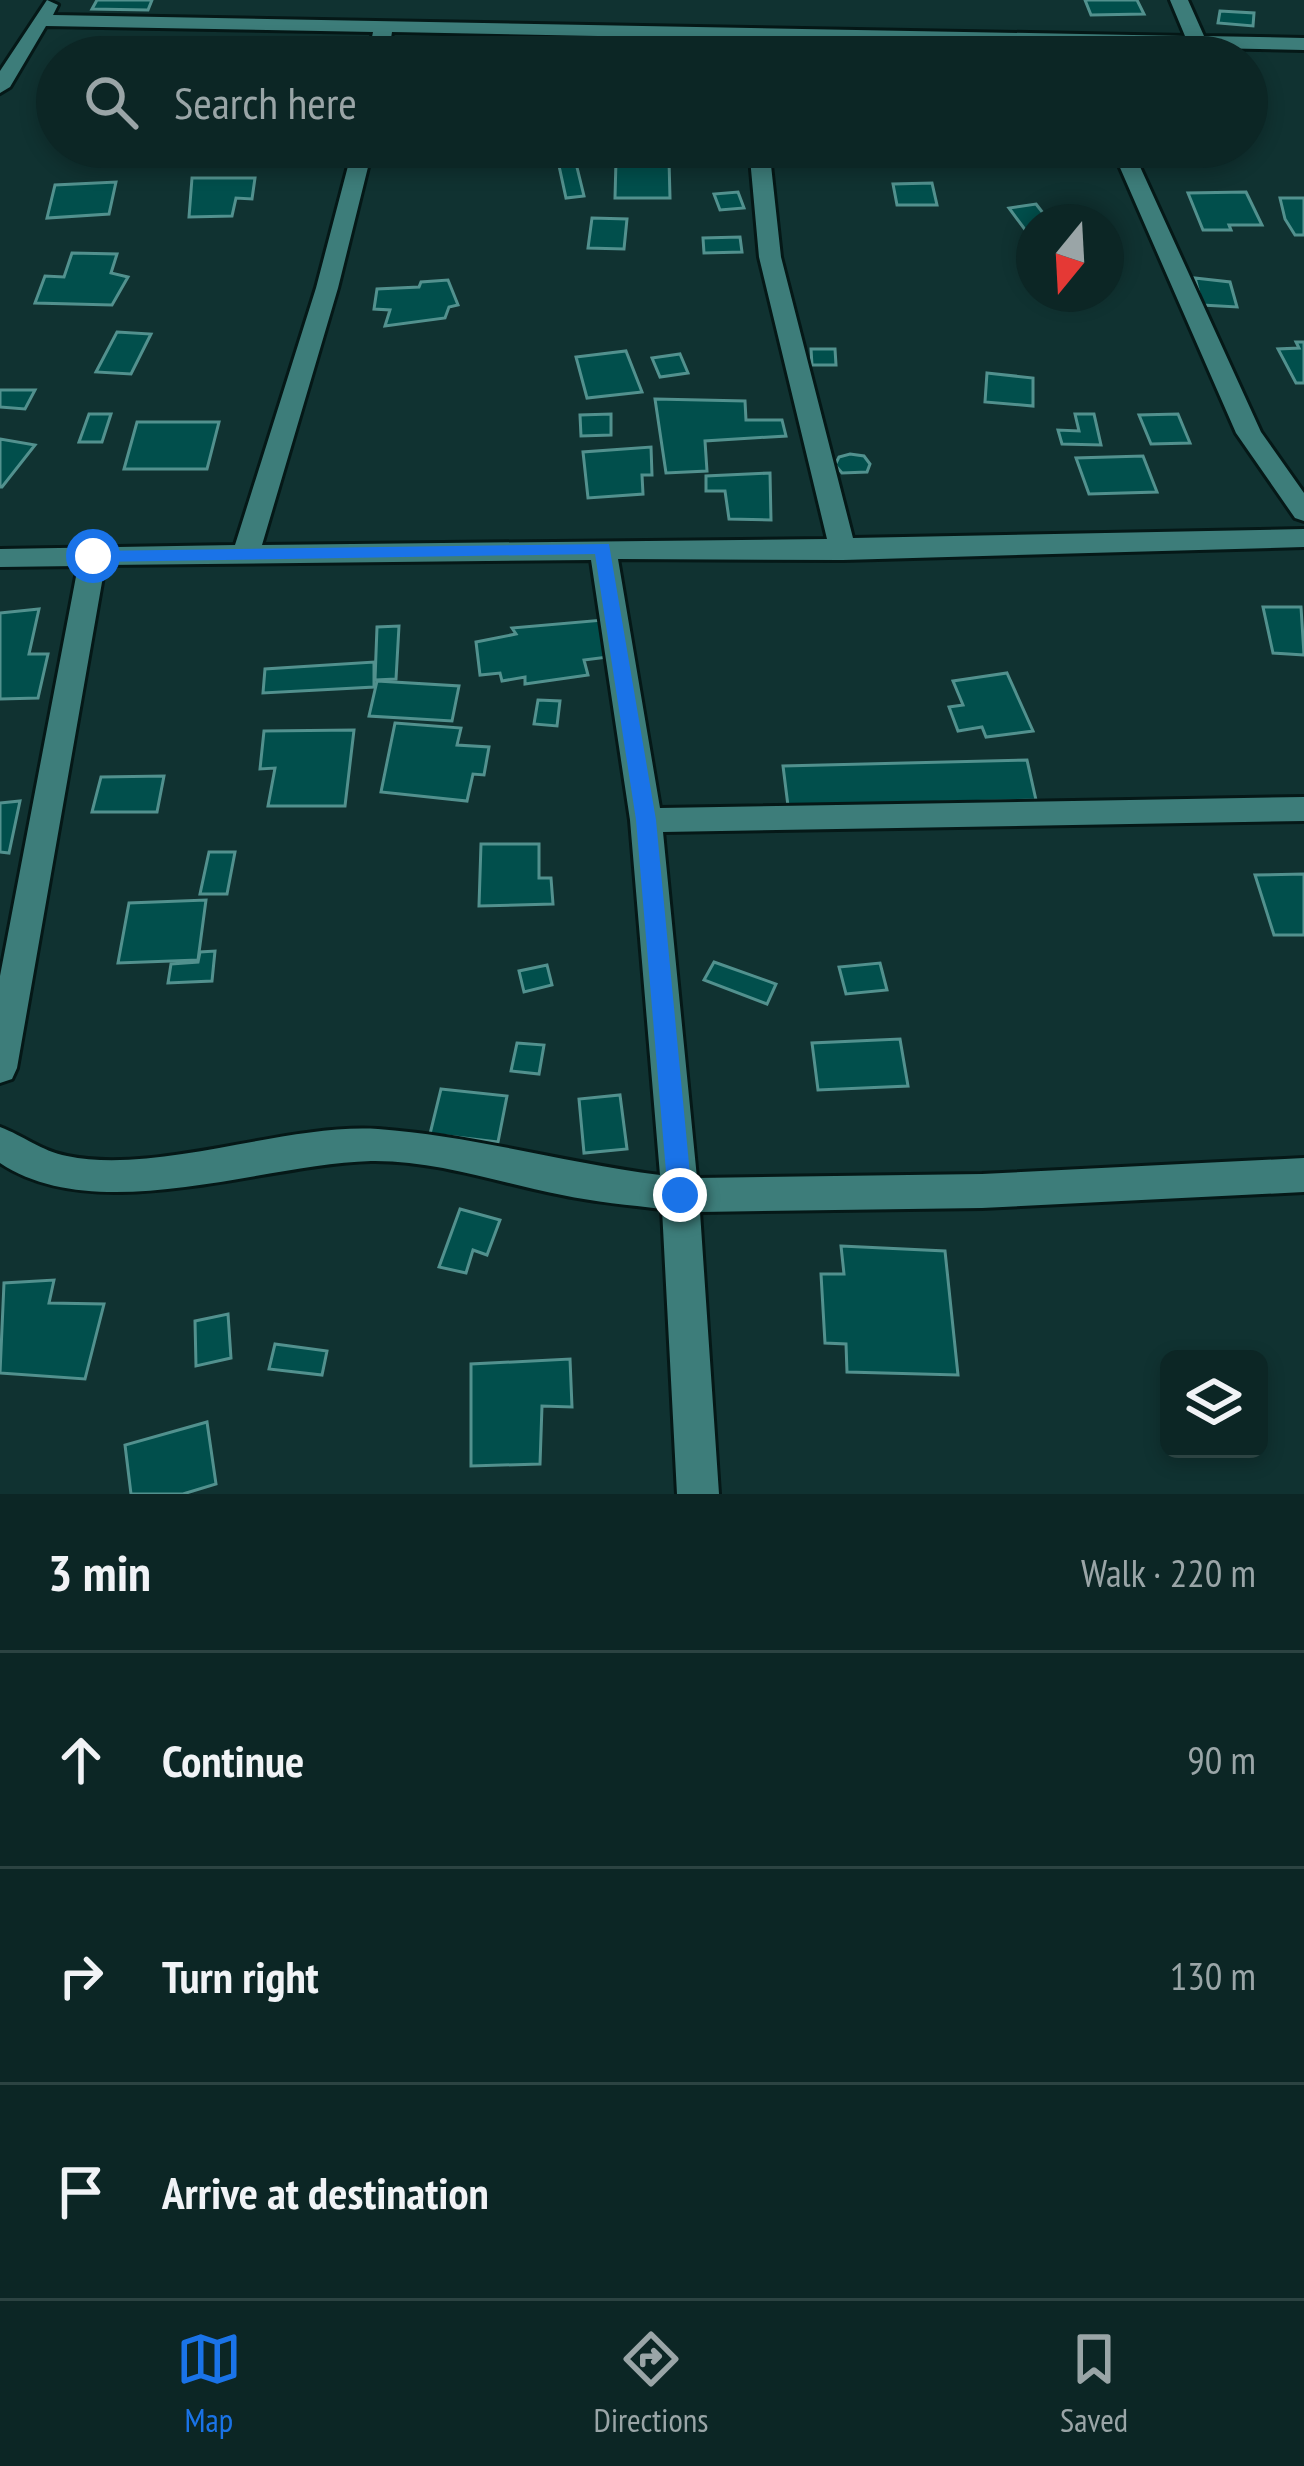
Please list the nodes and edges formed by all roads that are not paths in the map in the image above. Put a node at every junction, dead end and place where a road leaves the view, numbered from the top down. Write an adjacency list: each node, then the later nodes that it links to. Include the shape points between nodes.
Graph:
1 (52, 0): 3 (street)
2 (1179, 0): 7 (street)
3 (41, 20): 4 (street); 12 (street)
4 (384, 25): 5 (street); 6 (street)
5 (382, 36)
6 (572, 36)
7 (1195, 36)
8 (1268, 43): 9 (street)
9 (1274, 43): 10 (street); 11 (street)
10 (1304, 44)
11 (1304, 58)
12 (0, 87)
13 (358, 168): 20 (street)
14 (761, 168): 19 (street, via 770,257)
15 (1130, 168): 16 (street, via 1249,433)
16 (1304, 512)
17 (1304, 538): 19 (street)
18 (603, 548): 19 (street); 20 (street); 24 (street)
19 (843, 550)
20 (246, 554): 21 (street)
21 (93, 556): 22 (street); 25 (street)
22 (0, 558)
23 (1304, 809): 24 (street)
24 (646, 820): 28 (street)
25 (0, 1068)
26 (0, 1143): 28 (street, via 26,1161 71,1174 373,1144)
27 (1304, 1174): 28 (street, via 982,1191)
28 (680, 1195): 29 (street)
29 (698, 1494)

